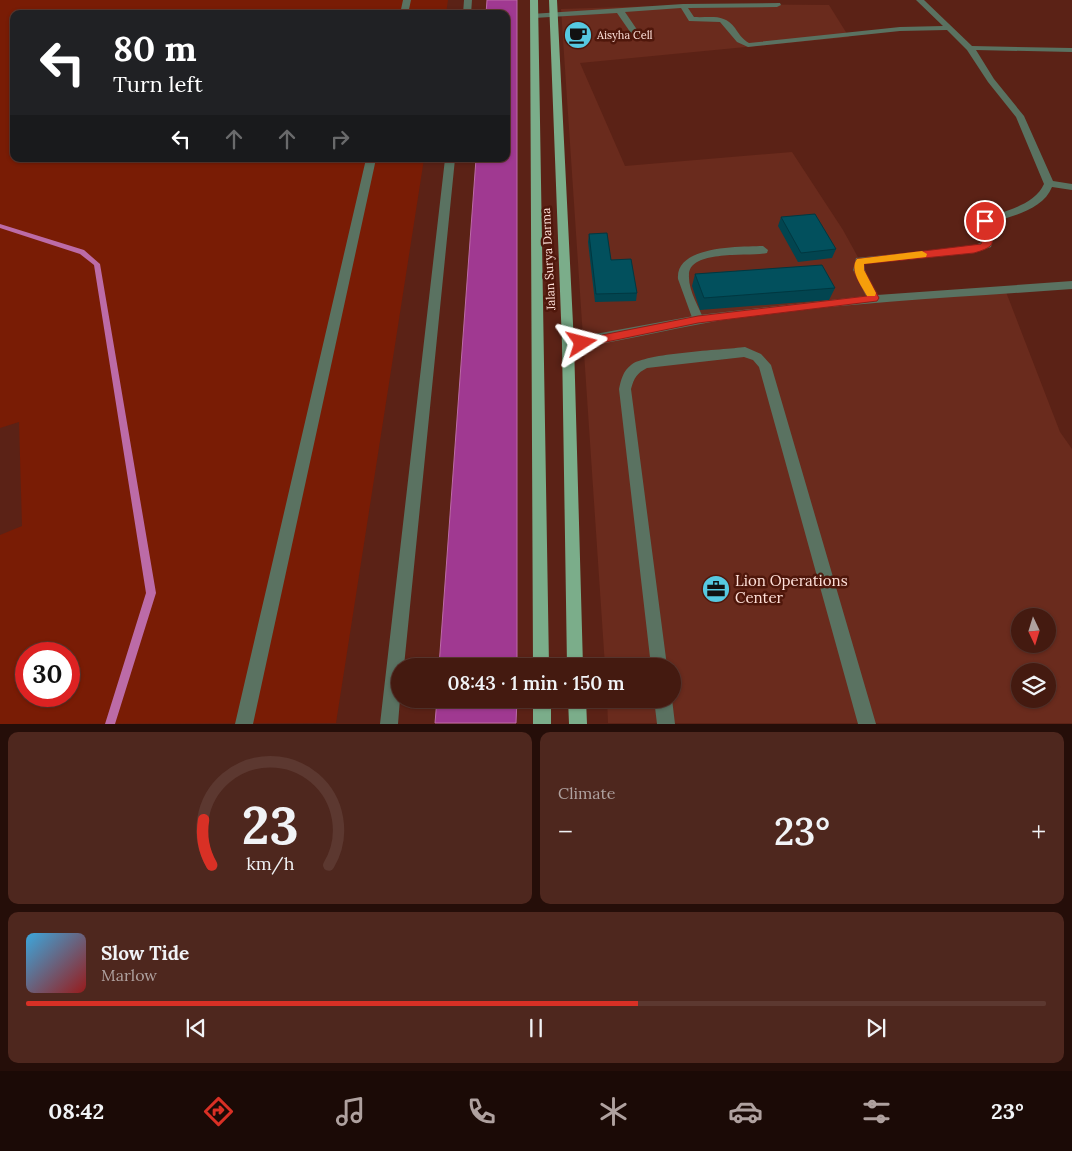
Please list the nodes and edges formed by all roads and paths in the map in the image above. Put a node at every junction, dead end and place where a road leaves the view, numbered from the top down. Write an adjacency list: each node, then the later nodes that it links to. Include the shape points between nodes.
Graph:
1 (534, 0): 7 (main road, Jalan Surya Darma)
2 (553, 0): 8 (main road, Jalan Surya Darma)
3 (920, 0): 9 (street)
4 (777, 5): 5 (street)
5 (683, 6): 6 (street); 9 (street, via 692,19 725,21 748,45 900,29)
6 (620, 12): 8 (street); 10 (street)
7 (534, 16): 8 (street); 22 (main road, Jalan Surya Darma)
8 (554, 16): 21 (main road, Jalan Surya Darma)
9 (951, 28): 11 (street)
10 (638, 38)
11 (970, 48): 12 (street); 15 (street, via 1020,116)
12 (1072, 50)
13 (371, 162): 28 (street)
14 (450, 162): 29 (street)
15 (1049, 184): 16 (street); 19 (street, via 1035,202 985,221 983,229 988,239 984,246 860,261 859,270)
16 (1072, 187)
17 (763, 250): 20 (street, via 706,254 685,264 683,274)
18 (1072, 285): 19 (street)
19 (874, 298): 20 (street)
20 (698, 320): 21 (street)
21 (568, 344): 23 (main road, Jalan Surya Darma)
22 (541, 658)
23 (575, 658)
24 (658, 658): 33 (street, via 625,389 628,375 633,368 645,363 745,352 758,357 765,365)
25 (542, 708): 30 (main road)
26 (577, 708): 31 (main road)
27 (664, 708): 32 (street)
28 (244, 724)
29 (389, 724)
30 (542, 724)
31 (578, 724)
32 (666, 724)
33 (867, 724)

